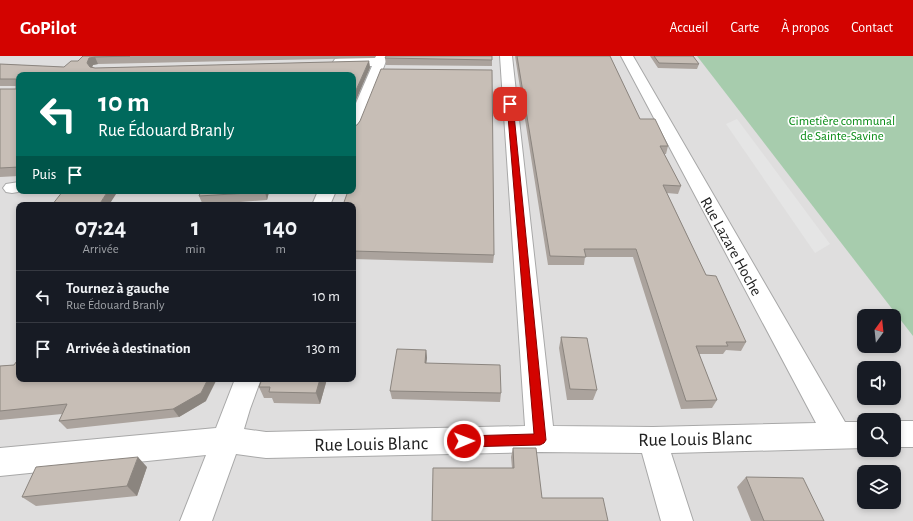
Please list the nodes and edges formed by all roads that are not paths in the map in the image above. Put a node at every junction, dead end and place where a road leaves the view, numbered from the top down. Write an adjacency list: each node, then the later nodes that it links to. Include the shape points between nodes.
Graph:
1 (628, 56): 9 (street, Rue Lazare Hoche)
2 (330, 62): 4 (street)
3 (503, 67): 11 (street)
4 (377, 69): 5 (street)
5 (356, 121)
6 (247, 382): 10 (street)
7 (901, 434): 8 (street)
8 (913, 434)
9 (850, 435): 12 (street, Rue Louis Blanc)
10 (227, 440): 11 (street, Rue Louis Blanc, via 266,445); 13 (street, Rue Louis Blanc); 14 (street)
11 (540, 440): 12 (street, Rue Louis Blanc)
12 (653, 440): 15 (street)
13 (0, 462)
14 (196, 521)
15 (677, 521)

